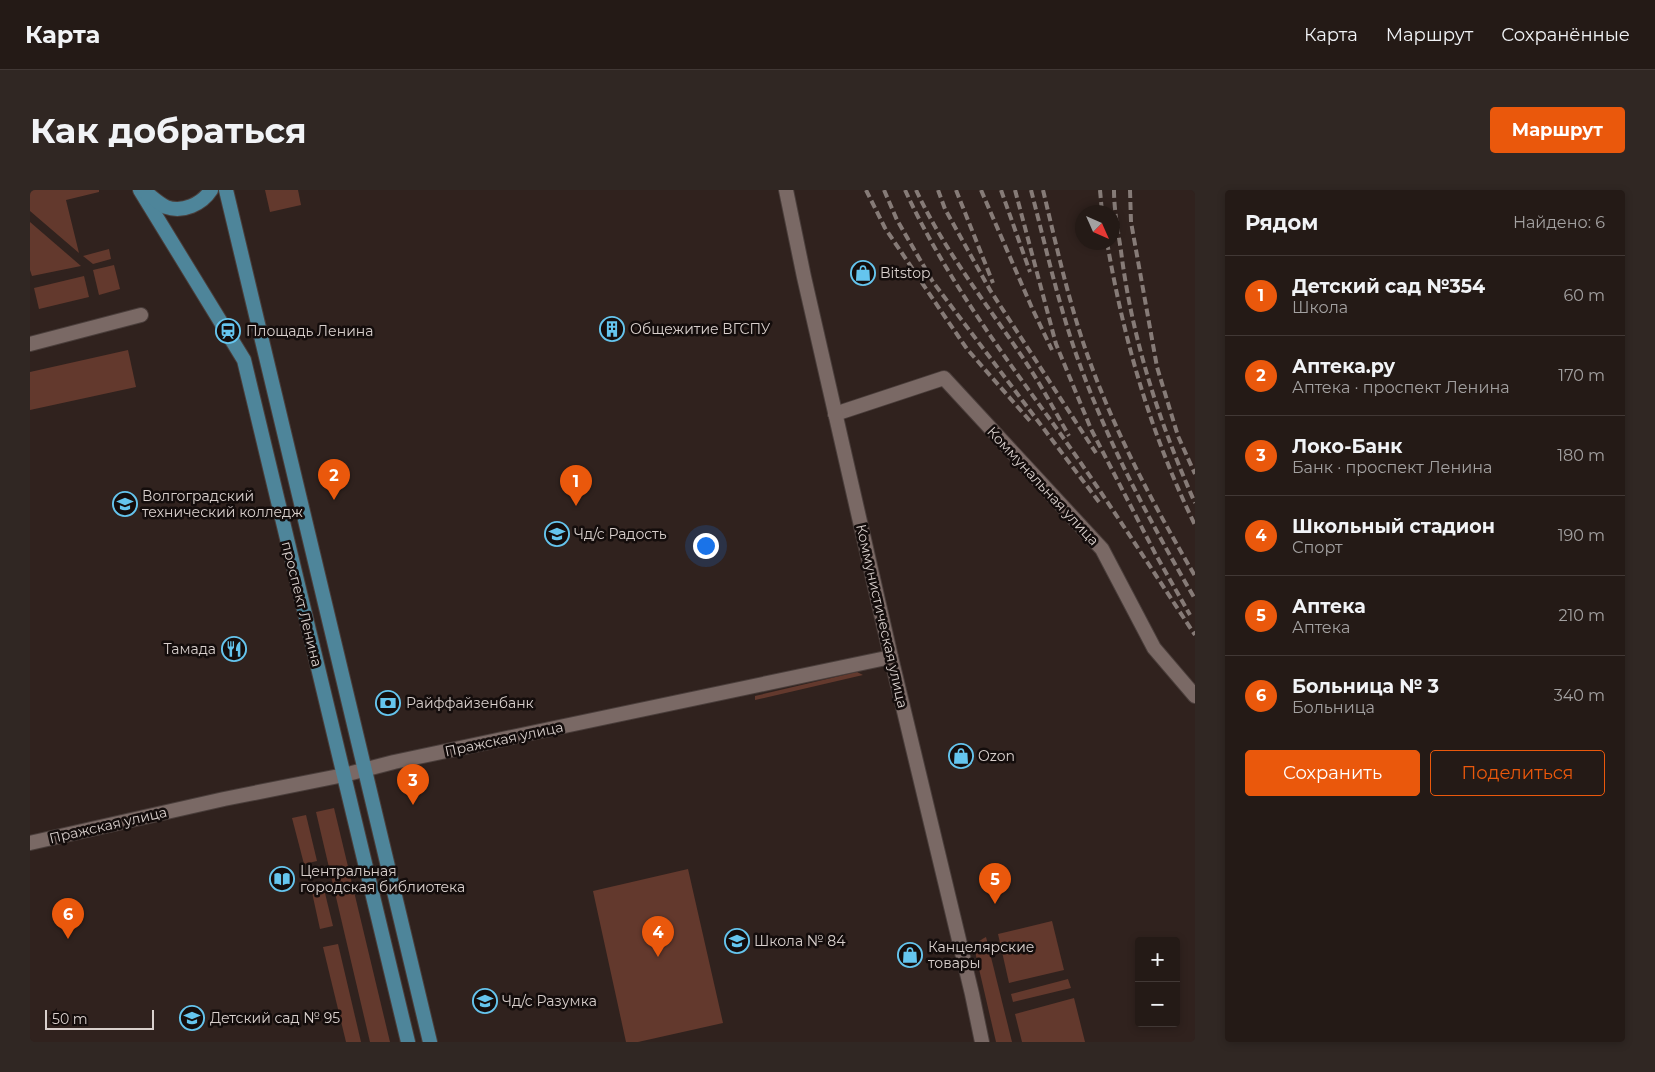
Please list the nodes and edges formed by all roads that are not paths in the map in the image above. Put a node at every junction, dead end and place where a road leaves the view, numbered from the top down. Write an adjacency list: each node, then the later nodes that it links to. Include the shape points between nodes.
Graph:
1 (142, 190): 2 (main road, via 166,206 178,209 191,207); 8 (main road, проспект Ленина)
2 (211, 190)
3 (226, 190): 7 (main road, проспект Ленина)
4 (786, 190): 9 (street, Коммунистическая улица)
5 (141, 316): 6 (street)
6 (30, 344)
7 (267, 354): 8 (main road); 12 (main road, проспект Ленина)
8 (244, 360): 13 (main road, проспект Ленина)
9 (835, 414): 10 (street, Коммунистическая улица); 11 (street, Коммунальная улица, via 944,378 1102,550 1154,648)
10 (891, 657): 12 (street, Пражская улица); 17 (street, Коммунистическая улица)
11 (1195, 696)
12 (365, 769): 13 (street, Пражская улица); 16 (main road, проспект Ленина)
13 (344, 775): 14 (street, Пражская улица); 15 (main road, проспект Ленина)
14 (30, 843)
15 (408, 1042)
16 (430, 1042)
17 (982, 1042)

